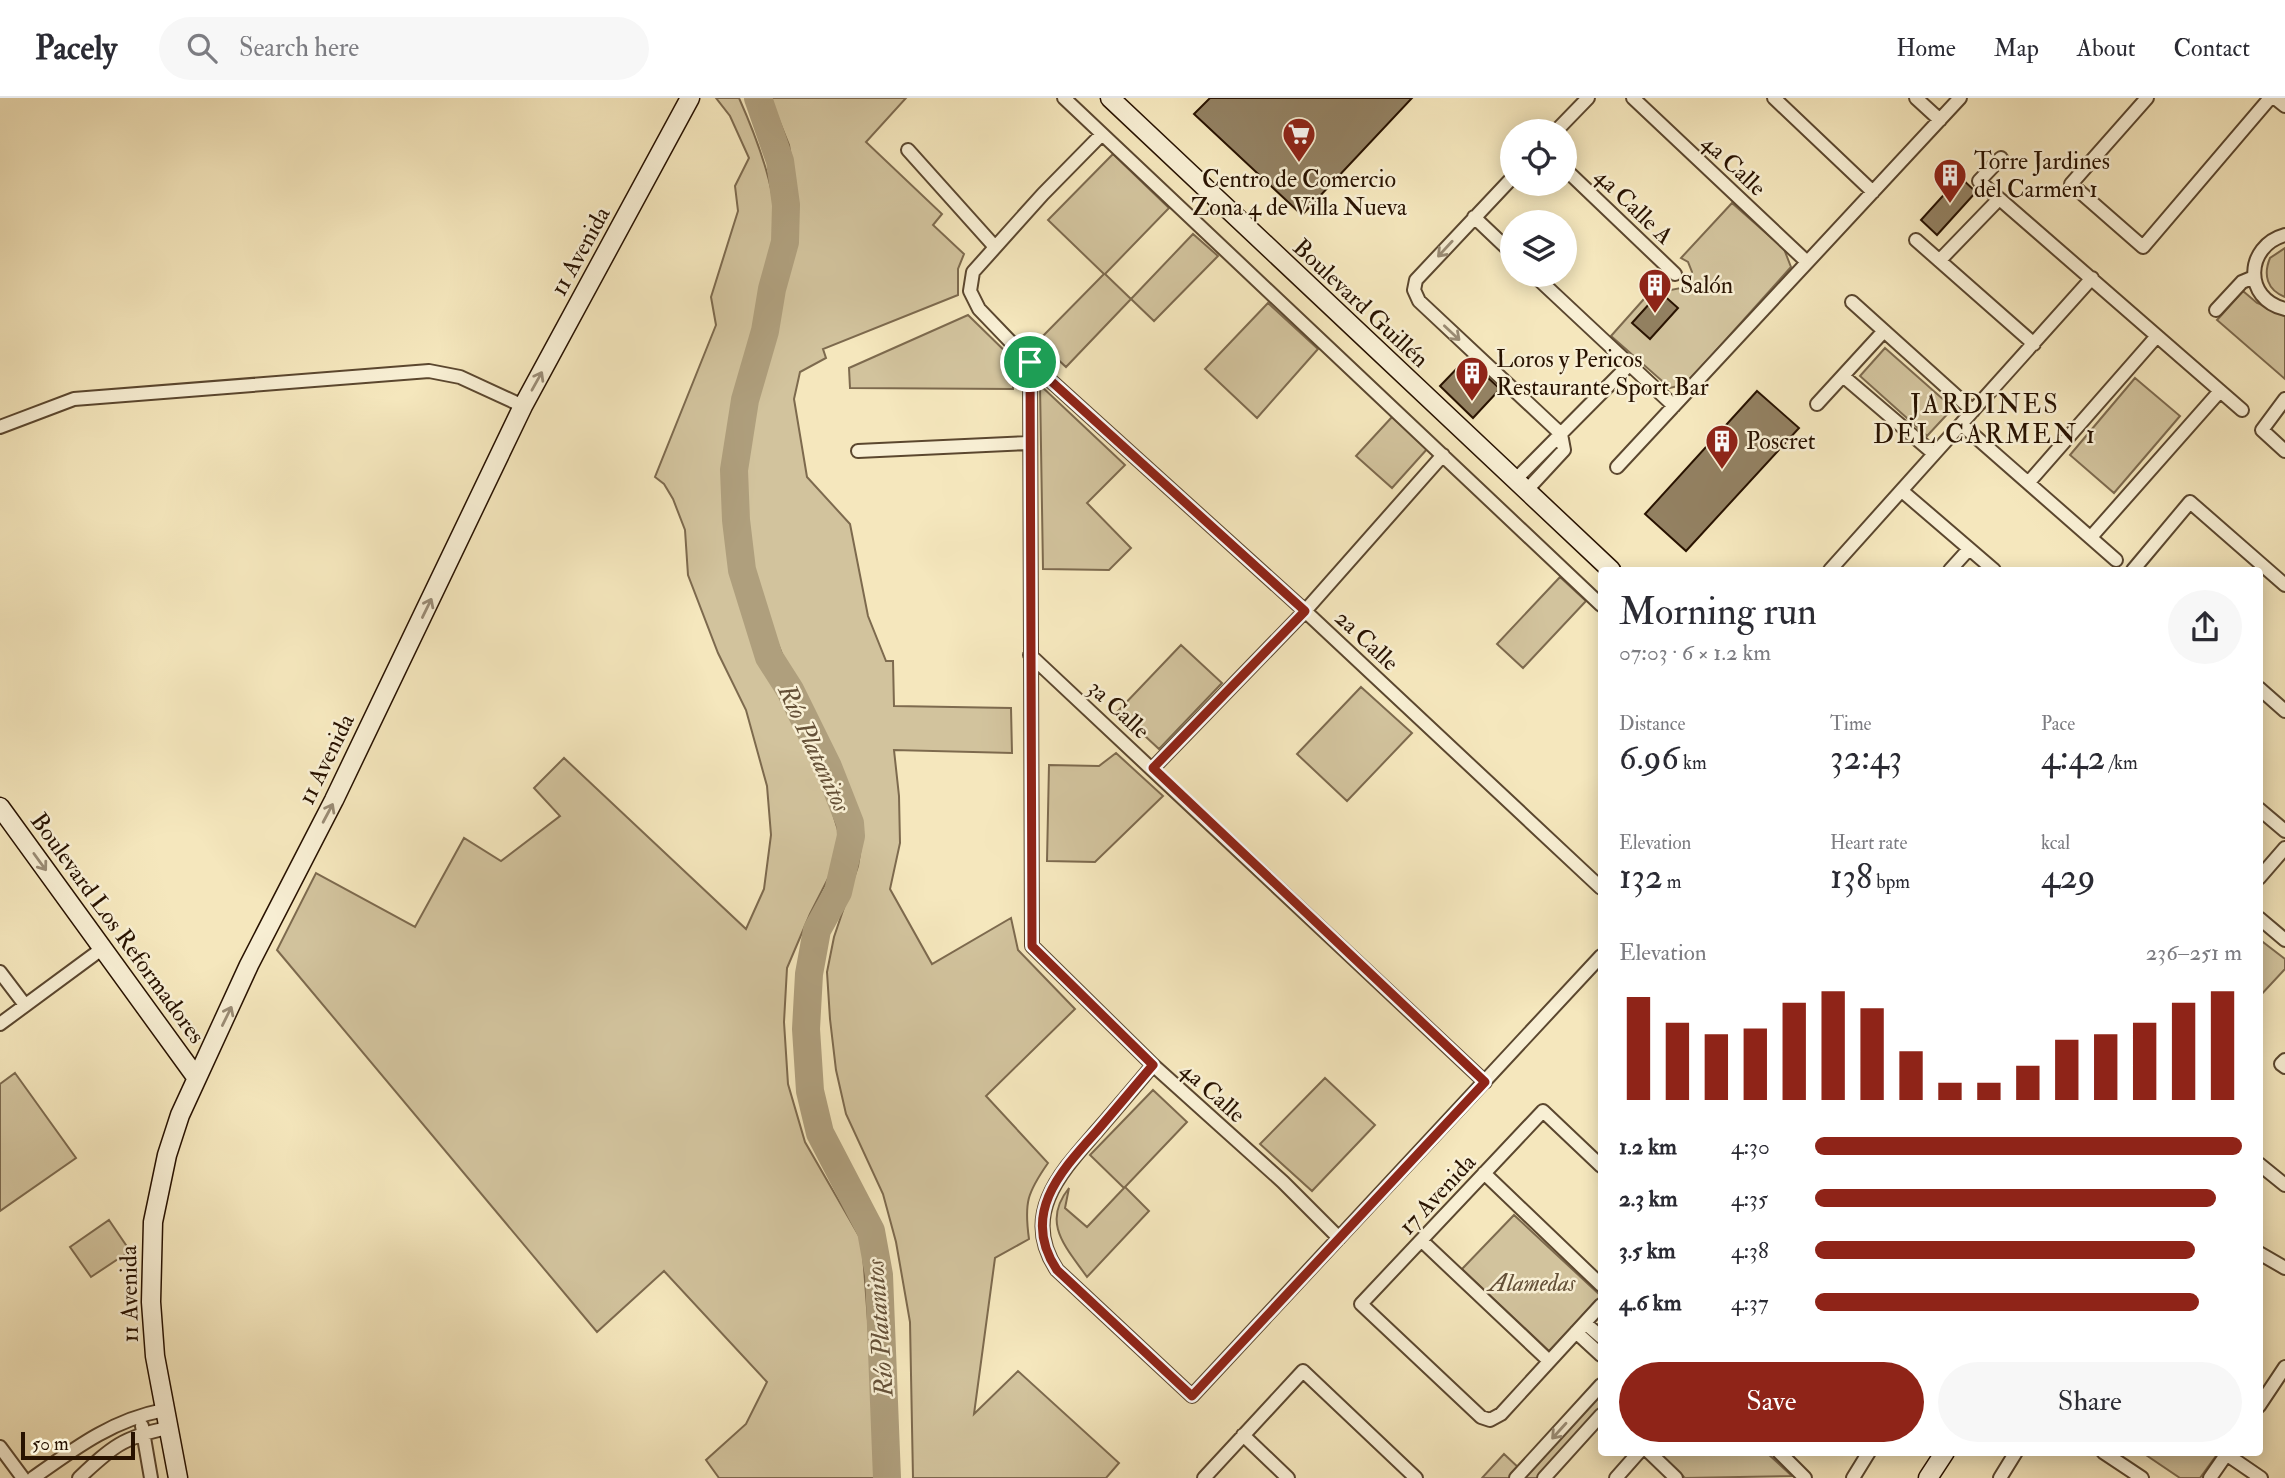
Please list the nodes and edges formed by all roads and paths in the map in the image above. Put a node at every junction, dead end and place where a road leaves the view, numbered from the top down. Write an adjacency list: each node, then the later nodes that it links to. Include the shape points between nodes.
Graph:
1 (690, 98): 44 (main road, 11 Avenida, one-way to 1)
2 (1064, 98): 14 (street)
3 (1110, 98): 58 (main road, Boulevard Guillén)
4 (1587, 98): 12 (street)
5 (1633, 98): 27 (street, 4a Calle)
6 (1774, 98): 19 (street)
7 (1916, 98): 13 (street)
8 (1960, 98): 13 (street)
9 (2147, 98): 10 (street, via 2071,184 2143,247)
10 (2273, 98): 11 (street)
11 (2285, 106)
12 (1567, 119)
13 (1940, 120): 19 (street)
14 (1102, 134): 25 (street); 55 (street)
15 (908, 150): 25 (street)
16 (2001, 158): 20 (street, via 1979,181)
17 (1577, 180): 28 (street, 4a Calle A)
18 (1500, 190): 21 (street)
19 (1873, 191): 27 (street)
20 (1999, 199): 26 (street); 30 (street)
21 (1474, 217): 24 (street); 50 (street, one-way to 50, via 1416,280 1414,290 1419,301)
22 (2285, 235): 29 (street, via 2260,251)
23 (1916, 240): 26 (street)
24 (1500, 242)
25 (995, 247): 38 (street, 2a Calle, via 973,272 973,301)
26 (1940, 260): 37 (street)
27 (1807, 262): 45 (street)
28 (1675, 274)
29 (2254, 277): 33 (street, via 2267,302); 34 (street, via 2242,282)
30 (2092, 278): 36 (street); 37 (street)
31 (1548, 287): 39 (street)
32 (1852, 302): 35 (street)
33 (2285, 309)
34 (2216, 310)
35 (1883, 332): 40 (street); 47 (street)
36 (2157, 336): 41 (street); 57 (street)
37 (2034, 344): 47 (street)
38 (1030, 362): 51 (street); 70 (street, 2a Calle)
39 (1629, 365): 45 (street); 50 (street)
40 (1843, 376): 43 (street); 54 (street)
41 (2220, 391): 46 (street); 60 (street)
42 (2285, 399): 53 (street, via 2262,430)
43 (1817, 404)
44 (523, 406): 49 (street, via 460,377 429,371 74,400); 91 (main road, 11 Avenida, one-way to 44)
45 (1674, 406): 56 (street)
46 (2242, 410)
47 (1973, 411): 48 (street)
48 (1961, 424): 54 (street); 57 (street)
49 (0, 427)
50 (1561, 434): 58 (street); 58 (street, via 1564,450)
51 (1029, 443): 52 (street); 71 (street)
52 (858, 451)
53 (2285, 451)
54 (1933, 453): 59 (street)
55 (1443, 455): 69 (street); 70 (street)
56 (1617, 467)
57 (2029, 482): 60 (street)
58 (1521, 486): 63 (main road, Boulevard Guillén)
59 (1902, 491): 61 (street); 64 (street)
60 (2091, 537): 62 (street)
61 (1969, 549): 65 (street); 66 (street)
62 (2116, 560)
63 (1608, 567)
64 (1833, 567)
65 (1953, 567)
66 (1990, 567)
67 (2136, 567): 68 (street, via 2190,502)
68 (2285, 585)
69 (1598, 602)
70 (1305, 611): 74 (street); 80 (street, 2a Calle)
71 (1030, 655): 74 (street, 3a Calle); 89 (street, 4a Calle, via 1032,946)
72 (2263, 692): 73 (street)
73 (2285, 711)
74 (1153, 768): 92 (street, 3a Calle)
75 (0, 807): 83 (main road, Boulevard Los Reformadores, one-way to 83)
76 (2263, 812): 77 (street)
77 (2285, 831)
78 (2285, 848): 79 (street)
79 (2263, 873)
80 (1598, 885)
81 (2263, 921): 82 (street)
82 (2285, 940)
83 (103, 948): 86 (street); 91 (main road, Boulevard Los Reformadores)
84 (1598, 959): 92 (street)
85 (0, 972): 86 (street)
86 (25, 1005): 87 (street)
87 (0, 1024)
88 (2285, 1060): 90 (street, via 2281,1065)
89 (1153, 1065): 98 (street, 4a Calle); 98 (street, via 1056,1178 1045,1203 1044,1245 1057,1270 1192,1396)
90 (2285, 1067)
91 (196, 1077): 111 (main road, 11 Avenida, via 167,1155 153,1222 150,1302)
92 (1485, 1082): 98 (street)
93 (1598, 1163): 95 (street, 17 Avenida, via 1543,1111)
94 (2263, 1168): 97 (street)
95 (1484, 1173): 99 (street, 17 Avenida); 102 (street)
96 (2263, 1177): 97 (street)
97 (2285, 1187)
98 (1339, 1238)
99 (1422, 1241): 107 (street); 107 (street, 17 Avenida, via 1361,1304 1481,1417 1492,1420 1501,1415)
100 (2263, 1254): 101 (street)
101 (2285, 1268)
102 (1598, 1281)
103 (1598, 1308): 104 (street)
104 (1581, 1328): 105 (street); 106 (street); 107 (street)
105 (1598, 1336)
106 (1598, 1350)
107 (1549, 1361)
108 (2285, 1367): 110 (street)
109 (1598, 1388): 136 (street, one-way to 136)
110 (2263, 1400)
111 (164, 1410): 112 (street); 114 (main road, 11 Avenida)
112 (140, 1415): 115 (street); 129 (street, via 94,1435)
113 (1598, 1418): 137 (street)
114 (168, 1428): 115 (street); 132 (main road, 11 Avenida)
115 (144, 1433): 130 (street, via 111,1448); 131 (street)
116 (1243, 1435): 133 (street); 134 (street); 135 (street, via 1303,1371)
117 (0, 1447): 128 (street)
118 (1635, 1456): 138 (street)
119 (1653, 1456): 139 (street)
120 (1783, 1456): 140 (street)
121 (1867, 1456): 141 (street)
122 (1942, 1456): 142 (main road)
123 (2014, 1456): 143 (street)
124 (2106, 1456): 127 (street)
125 (2225, 1456): 145 (street)
126 (2231, 1456): 146 (street)
127 (2122, 1472): 144 (street)
128 (23, 1478)
129 (33, 1478)
130 (79, 1478)
131 (151, 1478)
132 (178, 1478)
133 (1203, 1478)
134 (1288, 1478)
135 (1416, 1478)
136 (1516, 1478)
137 (1544, 1478)
138 (1616, 1478)
139 (1676, 1478)
140 (1805, 1478)
141 (1853, 1478)
142 (1928, 1478)
143 (2000, 1478)
144 (2142, 1478)
145 (2210, 1478)
146 (2261, 1478)

